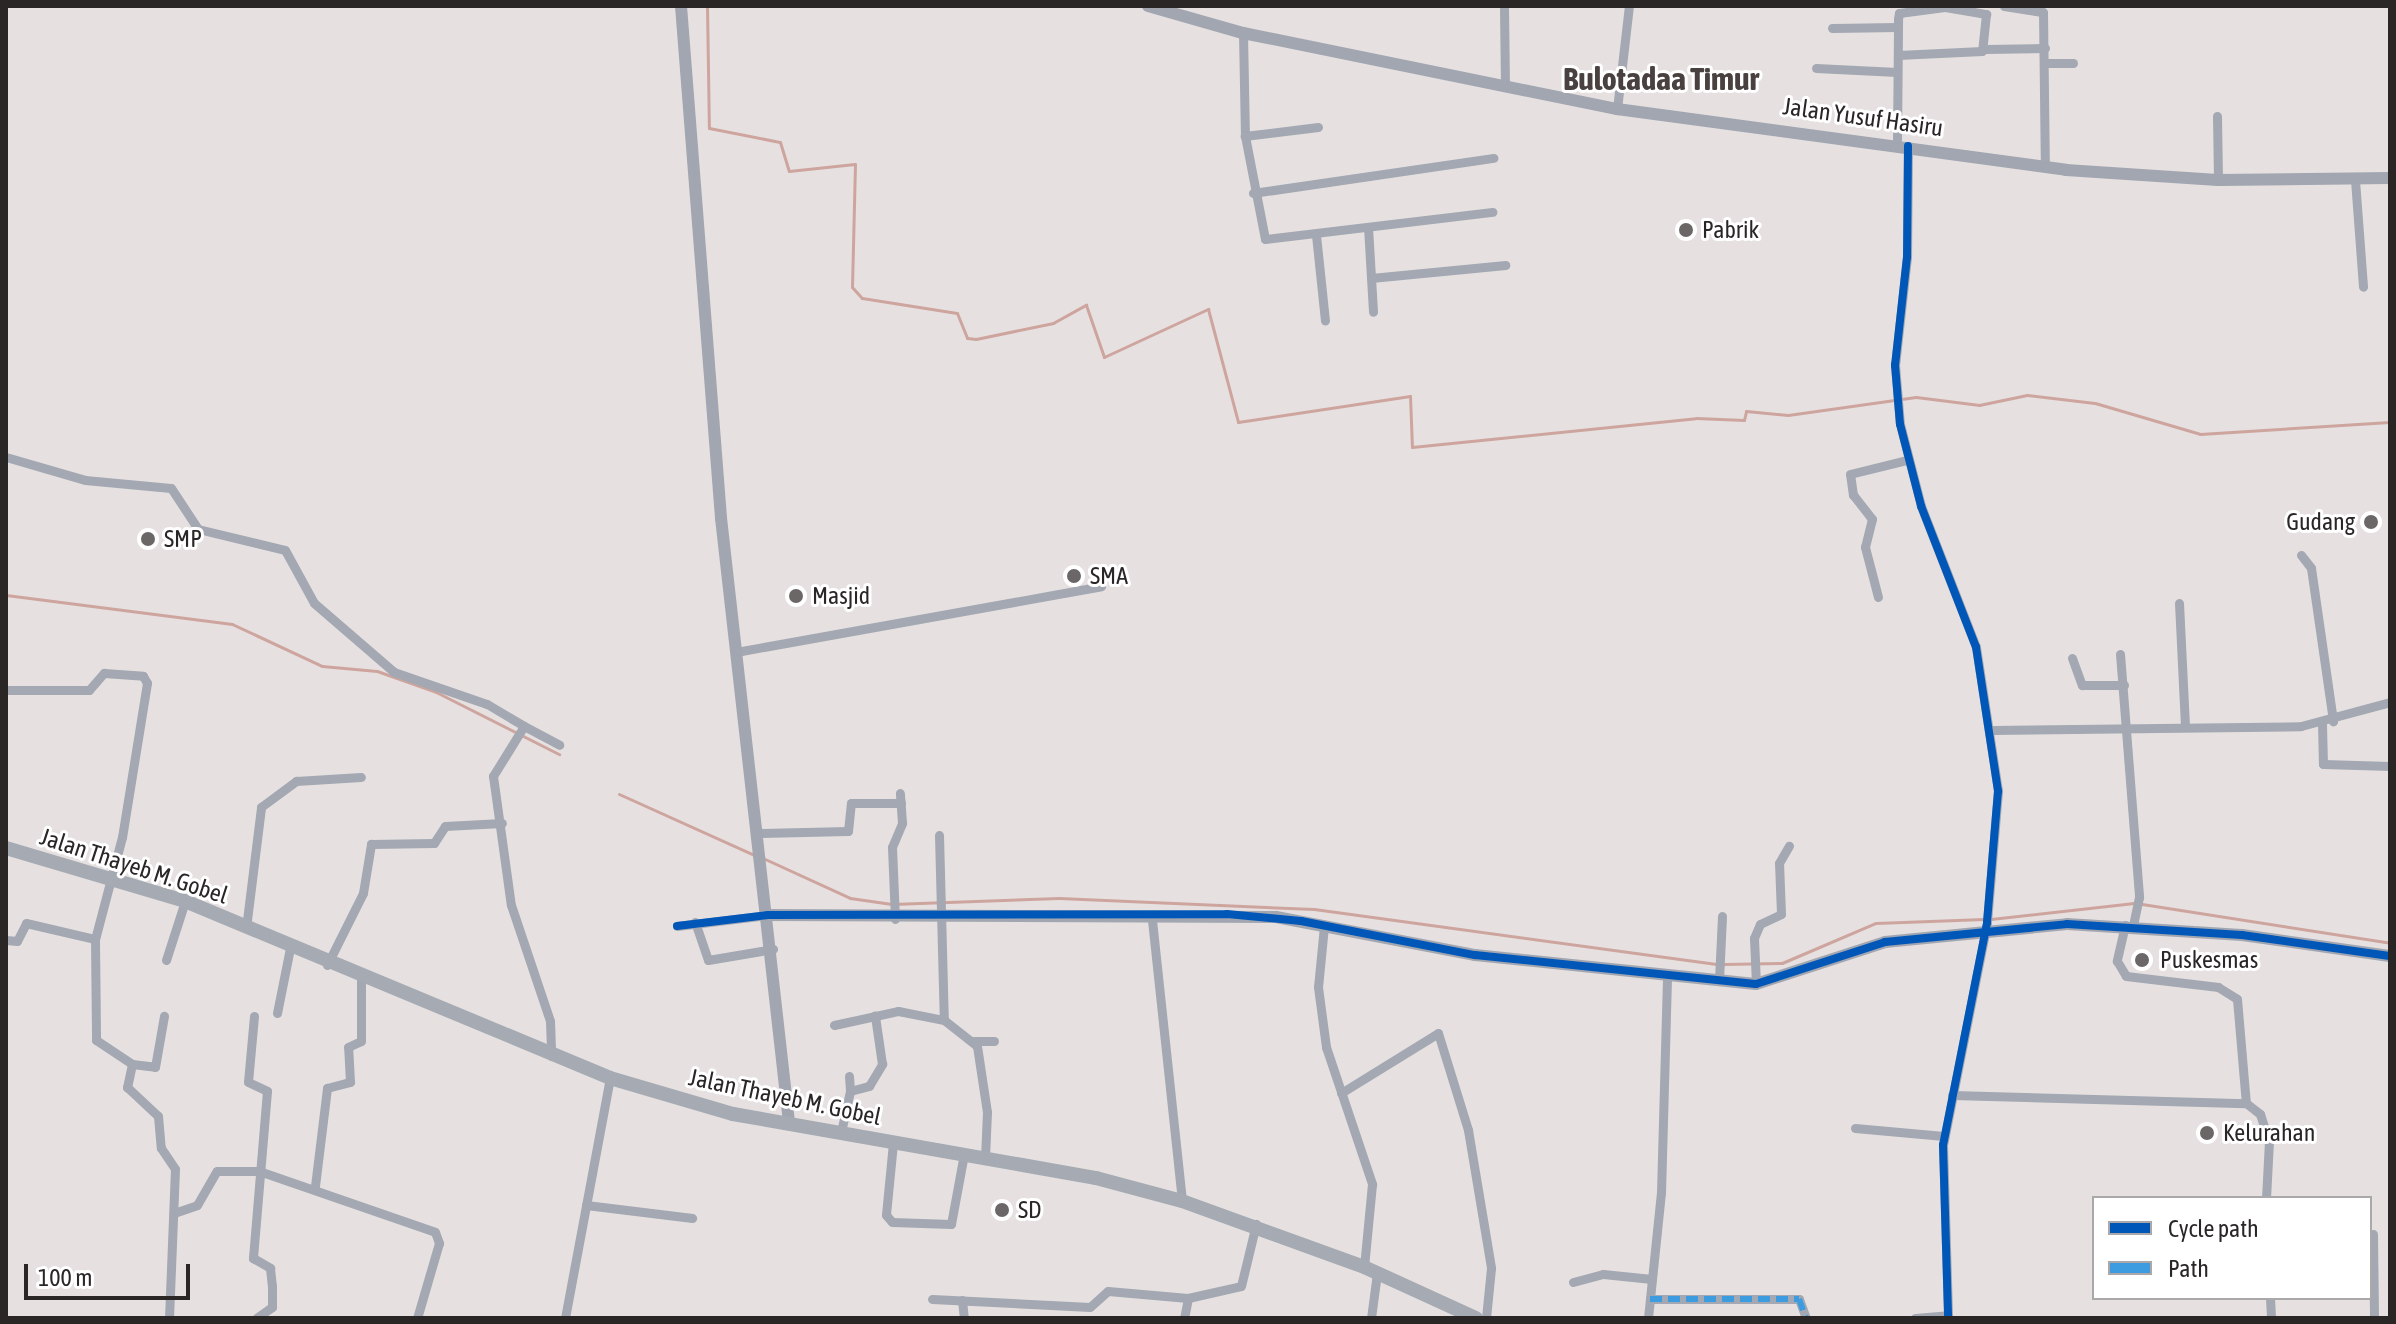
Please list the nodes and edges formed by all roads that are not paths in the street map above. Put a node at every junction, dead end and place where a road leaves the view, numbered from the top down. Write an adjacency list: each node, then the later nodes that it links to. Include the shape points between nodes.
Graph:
1 (681, 6): 42 (street)
2 (1148, 6): 8 (street, Jalan Yusuf Hasiru)
3 (1504, 6): 16 (street)
4 (1629, 6): 17 (street)
5 (2004, 6): 9 (street, via 2042,10)
6 (1898, 27): 7 (street); 10 (street, via 1906,8 1982,11); 11 (street)
7 (1832, 28)
8 (1243, 33): 16 (street, Jalan Yusuf Hasiru); 20 (street)
9 (2045, 48): 10 (street); 12 (street)
10 (1985, 49): 11 (street)
11 (1898, 55): 15 (street)
12 (2045, 63): 13 (street); 23 (street)
13 (2073, 63)
14 (1816, 68): 15 (street)
15 (1897, 72): 21 (street)
16 (1505, 87): 17 (street, Jalan Yusuf Hasiru)
17 (1617, 109): 21 (street, Jalan Yusuf Hasiru)
18 (2217, 116): 25 (street)
19 (1318, 127): 20 (street)
20 (1245, 136): 27 (street)
21 (1902, 144): 23 (street, Jalan Yusuf Hasiru); 37 (street, via 1907,257 1895,365)
22 (1493, 158): 27 (street)
23 (2045, 166): 25 (street, Jalan Yusuf Hasiru)
24 (2390, 178): 26 (street, Jalan Yusuf Hasiru)
25 (2218, 180): 26 (street, Jalan Yusuf Hasiru)
26 (2355, 180): 33 (street)
27 (1253, 193): 30 (street, via 1265,239)
28 (1492, 212): 29 (street)
29 (1368, 227): 30 (street); 32 (street)
30 (1316, 235): 35 (street)
31 (1505, 265): 32 (street)
32 (1371, 278): 34 (street)
33 (2363, 287)
34 (1373, 312)
35 (1325, 321)
36 (6, 457): 53 (street, via 85,480 171,488 198,529 285,550 314,603 394,672 487,704)
37 (1907, 460): 40 (street, via 1850,474 1853,495 1872,519 1865,547); 52 (street, via 1976,647)
38 (2301, 555): 48 (street, via 2311,568)
39 (1101, 586): 42 (street)
40 (1878, 597)
41 (2179, 603): 50 (street)
42 (736, 652): 58 (street)
43 (2120, 654): 45 (street)
44 (2072, 658): 45 (street, via 2082,685)
45 (2124, 685): 51 (street)
46 (6, 690): 62 (street, via 89,690 104,673 145,679)
47 (2390, 702): 48 (street)
48 (2333, 721): 49 (street)
49 (2322, 724): 50 (street); 55 (street, via 2323,764)
50 (2185, 726): 51 (street)
51 (2126, 729): 52 (street); 70 (street, via 2138,902)
52 (1992, 730): 74 (street, via 1998,824)
53 (521, 734): 54 (street); 57 (street, via 493,776)
54 (559, 745)
55 (2390, 766)
56 (361, 777): 73 (street, via 296,781 261,807)
57 (502, 823): 81 (street, via 445,826 434,843 371,844 363,893); 94 (street, via 511,905 550,1021)
58 (757, 833): 64 (street, via 848,831 851,803 900,798 892,847); 66 (street)
59 (939, 835): 65 (street)
60 (1789, 846): 85 (street, via 1779,863 1781,914 1757,927)
61 (6, 848): 62 (main road, Jalan Thayeb M. Gobel)
62 (111, 879): 63 (main road, Jalan Thayeb M. Gobel); 75 (street)
63 (185, 901): 73 (main road, Jalan Thayeb M. Gobel); 80 (street)
64 (895, 908): 65 (street); 66 (street)
65 (943, 912): 68 (street); 90 (street)
66 (768, 915): 69 (street); 78 (street)
67 (1722, 916): 82 (street)
68 (1152, 920): 72 (street, via 1227,914); 112 (street)
69 (695, 922): 71 (street); 78 (street, via 711,961)
70 (2129, 925): 74 (street); 79 (street); 101 (street, via 2117,961 2126,976 2218,987 2237,999)
71 (677, 926)
72 (1324, 926): 83 (street, via 1475,955); 99 (street, via 1319,1003)
73 (246, 928): 77 (main road, Jalan Thayeb M. Gobel)
74 (1986, 928): 85 (street, via 1885,942); 100 (street)
75 (95, 939): 76 (street, via 26,923 17,941); 95 (street, via 96,1040)
76 (6, 940)
77 (290, 948): 81 (main road, Jalan Thayeb M. Gobel); 86 (street)
78 (773, 949): 102 (street)
79 (2390, 956)
80 (166, 960)
81 (327, 965): 84 (main road, Jalan Thayeb M. Gobel)
82 (1721, 970): 83 (street); 85 (street)
83 (1667, 976): 119 (street)
84 (361, 980): 94 (main road, Jalan Thayeb M. Gobel); 110 (street, via 361,1041 348,1047 350,1082 327,1088)
85 (1756, 984)
86 (277, 1013)
87 (164, 1016): 95 (street, via 155,1067)
88 (254, 1016): 109 (street, via 248,1082 267,1091)
89 (875, 1016): 90 (street, via 898,1011); 91 (street); 98 (street, via 882,1064 869,1086)
90 (944, 1020): 92 (street)
91 (834, 1025)
92 (974, 1041): 93 (street); 108 (street, via 987,1112)
93 (994, 1041)
94 (551, 1058): 97 (main road, Jalan Thayeb M. Gobel)
95 (132, 1064): 114 (street, via 129,1091 158,1116 161,1148 175,1169)
96 (849, 1076): 98 (street)
97 (610, 1078): 102 (main road, Jalan Thayeb M. Gobel); 113 (street)
98 (850, 1091): 104 (street)
99 (1341, 1093): 118 (street, via 1371,1177); 136 (street, via 1438,1033 1468,1130 1491,1268)
100 (1952, 1095): 101 (street); 105 (street)
101 (2246, 1103): 111 (street, via 2260,1114 2269,1141)
102 (789, 1122): 104 (main road, Jalan Thayeb M. Gobel)
103 (1855, 1128): 105 (street)
104 (841, 1132): 106 (main road, Jalan Thayeb M. Gobel)
105 (1944, 1136): 126 (street)
106 (893, 1143): 107 (main road, Jalan Thayeb M. Gobel); 107 (street, via 886,1215 892,1222 951,1224)
107 (964, 1154): 108 (main road, Jalan Thayeb M. Gobel)
108 (985, 1158): 112 (main road, Jalan Thayeb M. Gobel)
109 (259, 1171): 110 (street); 114 (street, via 217,1171 200,1202); 128 (street, via 253,1258 271,1270 272,1304)
110 (315, 1186): 129 (street, via 437,1234)
111 (2266, 1196)
112 (1182, 1201): 116 (main road, Jalan Thayeb M. Gobel)
113 (586, 1205): 115 (street); 130 (street)
114 (174, 1213): 127 (street)
115 (692, 1218)
116 (1256, 1224): 118 (main road, Jalan Thayeb M. Gobel); 121 (street, via 1241,1286)
117 (2373, 1234): 140 (street)
118 (1370, 1270): 134 (street); 135 (main road, Jalan Thayeb M. Gobel)
119 (1652, 1279): 120 (street, via 1603,1274); 123 (street)
120 (1573, 1282)
121 (1188, 1298): 125 (street, via 1108,1291 1090,1307); 133 (street)
122 (932, 1299): 124 (street)
123 (1650, 1299): 137 (street); 138 (street, via 1799,1299)
124 (962, 1300): 125 (street); 131 (street)
125 (1041, 1304): 132 (street)
126 (1948, 1317): 139 (street)
127 (169, 1318)
128 (256, 1318)
129 (417, 1318)
130 (565, 1318)
131 (964, 1318)
132 (1040, 1318)
133 (1184, 1318)
134 (1371, 1318)
135 (1476, 1318)
136 (1486, 1318)
137 (1648, 1318)
138 (1806, 1318)
139 (1915, 1318)
140 (2374, 1318)

